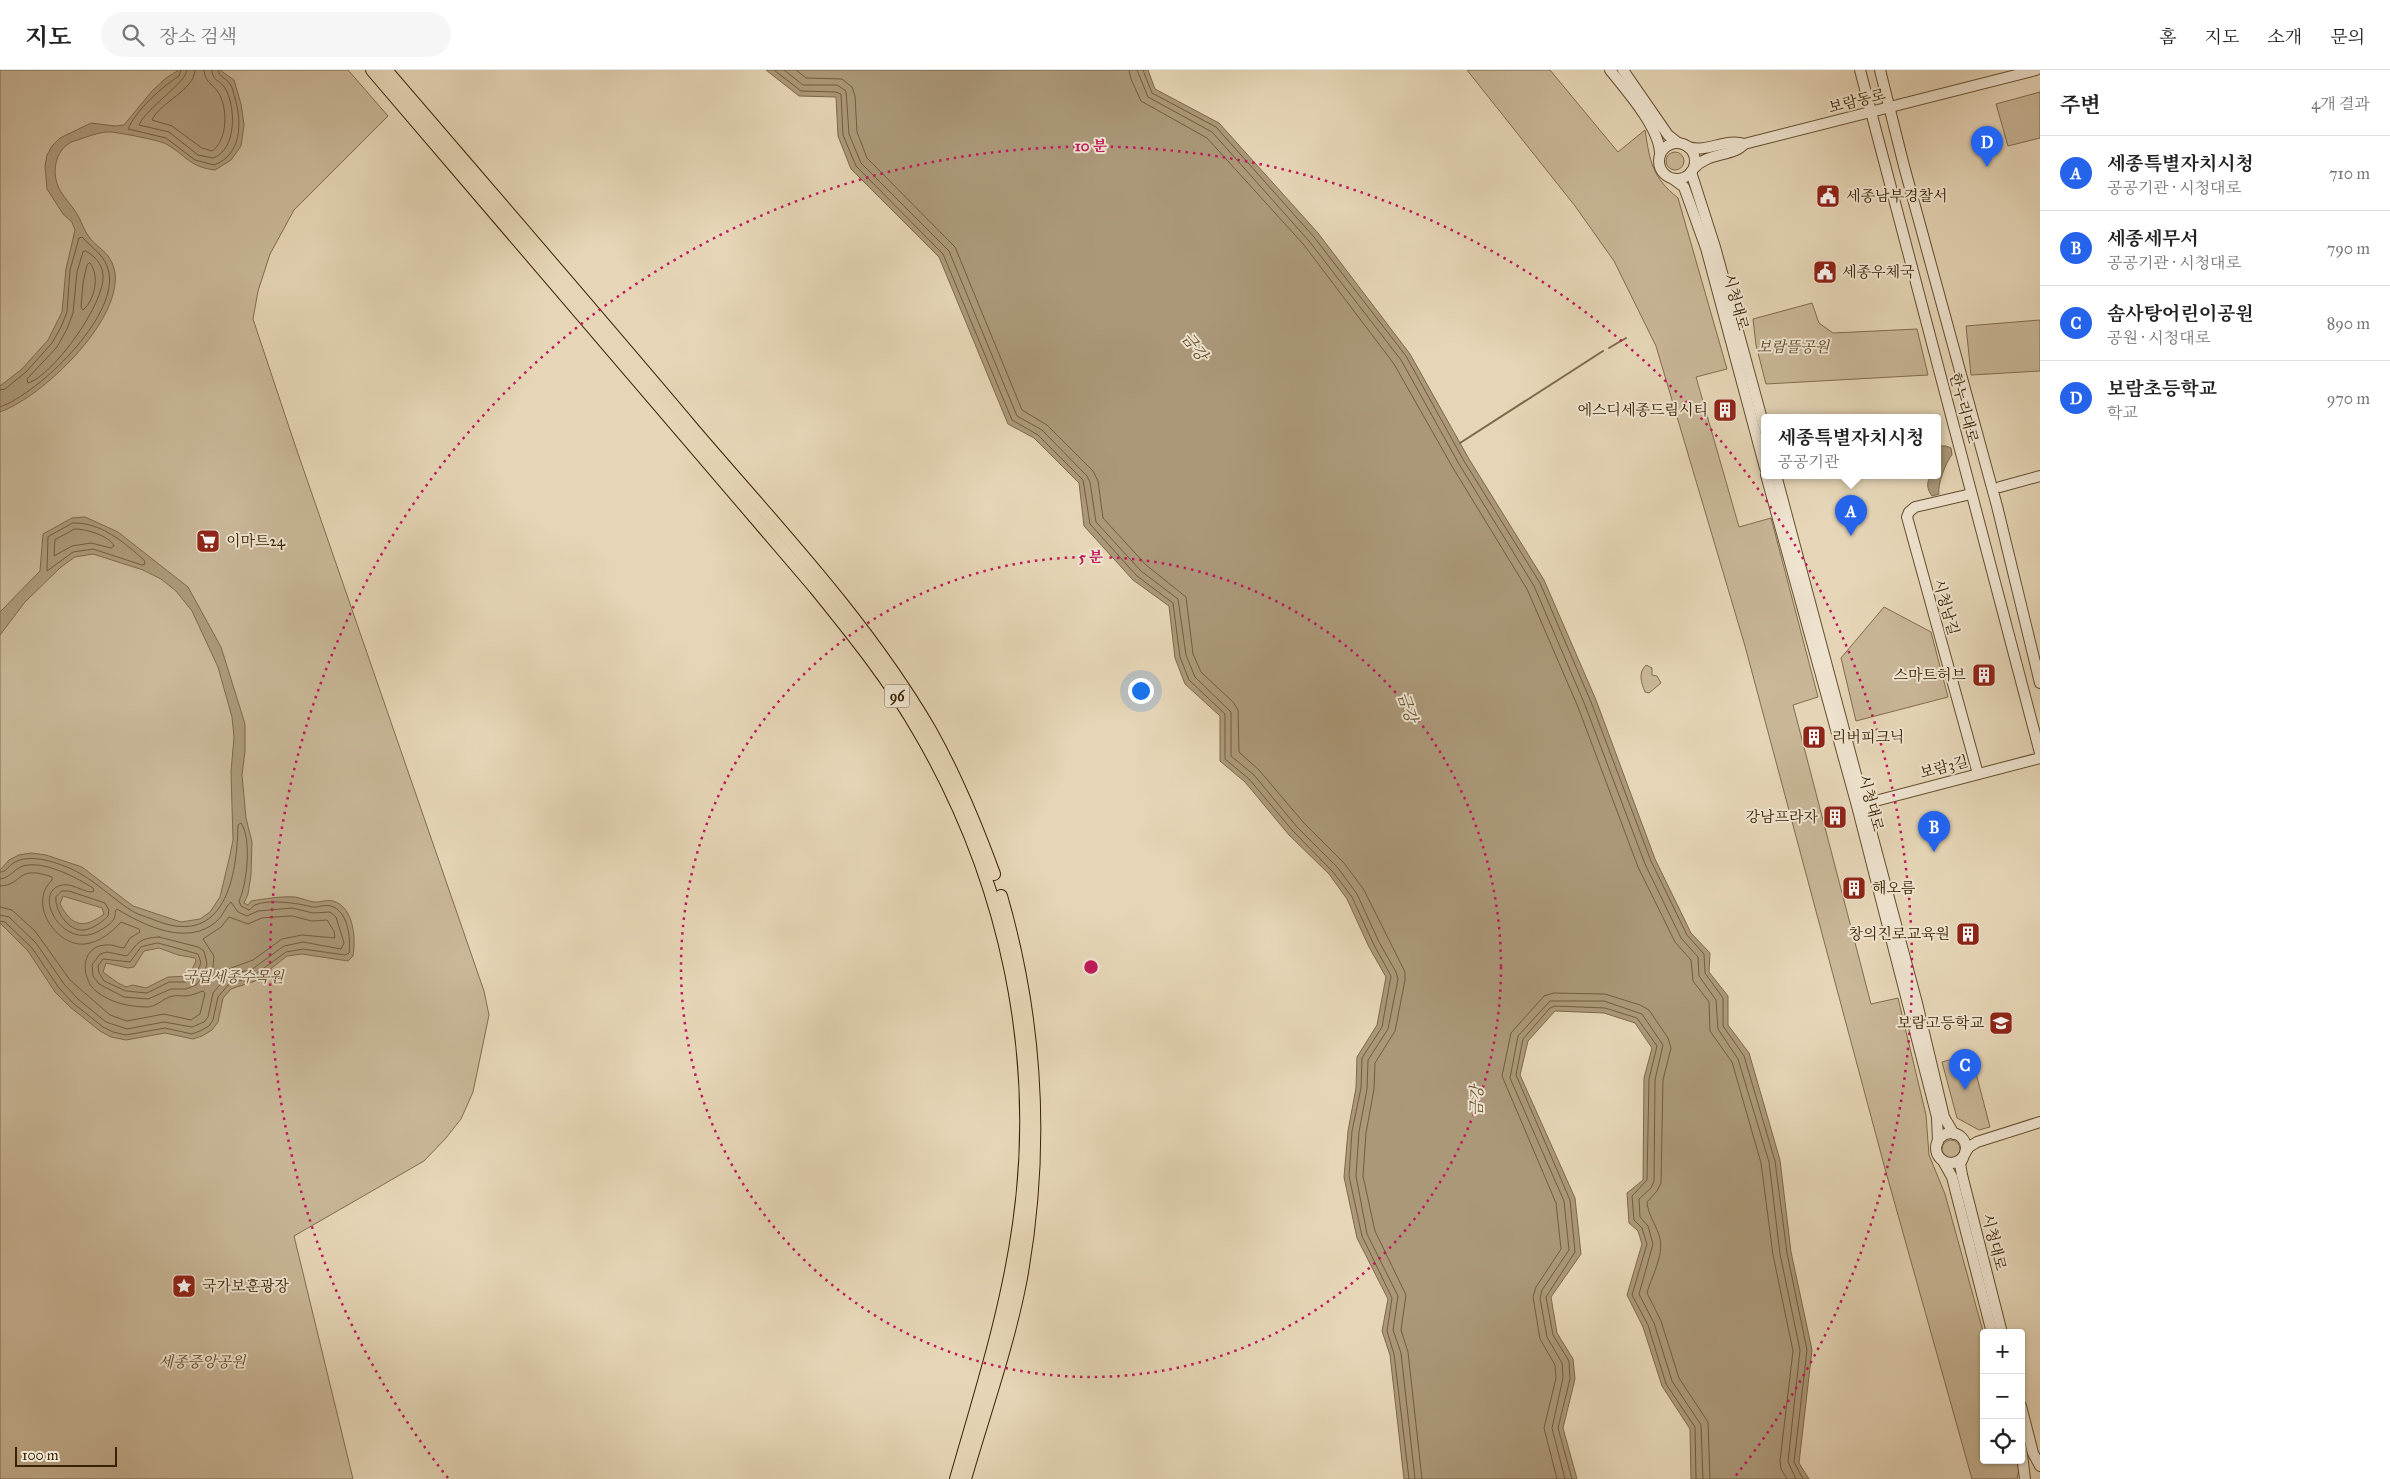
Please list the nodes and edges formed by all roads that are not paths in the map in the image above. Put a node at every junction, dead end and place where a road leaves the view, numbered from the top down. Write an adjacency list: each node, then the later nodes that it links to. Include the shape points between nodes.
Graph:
1 (372, 70): 42 (main road, 96, via 854,636 921,734 950,788 970,835 993,898 1018,1006 1026,1103 1025,1165 1020,1223 1010,1278)
2 (386, 70): 43 (main road, 96, via 744,488 862,631 930,730 979,832 1007,915 1027,1005 1035,1121 1029,1224 1020,1279)
3 (1610, 70): 13 (street, via 1643,113 1659,141)
4 (1624, 70): 10 (street, via 1668,135)
5 (1860, 70): 9 (street, 한누리대로)
6 (1880, 70): 8 (street, 한누리대로)
7 (2036, 70): 8 (street, 보람동로)
8 (1890, 108): 9 (street, 보람동로); 18 (street, 한누리대로)
9 (1870, 113): 11 (street, 보람동로); 23 (street, 한누리대로)
10 (1678, 143): 12 (street); 13 (street, via 1668,146)
11 (1744, 144): 12 (street, via 1737,142 1696,150); 14 (street, via 1740,149 1700,161)
12 (1688, 147): 14 (street, via 1694,157)
13 (1660, 154): 15 (street, via 1660,170)
14 (1693, 170): 15 (street, via 1684,178); 16 (street, 시청대로)
15 (1673, 180): 17 (street, 시청대로, via 1684,187 1697,220)
16 (1761, 415)
17 (1761, 453)
18 (1987, 474): 22 (street); 24 (street, 한누리대로)
19 (2040, 476): 22 (street)
20 (1767, 479): 29 (street, 시청대로)
21 (1777, 479): 29 (street, 시청대로)
22 (2000, 487): 24 (street)
23 (1971, 494): 26 (street, 한누리대로); 28 (street, 시청남길, via 1916,507 1907,518)
24 (1996, 506): 25 (street, 한누리대로)
25 (2040, 683)
26 (2040, 753)
27 (2040, 758): 28 (street, 보람3길)
28 (1978, 774): 29 (street, 보람3길)
29 (1861, 805): 32 (street, 시청대로, via 1917,1004 1944,1117); 33 (street, 시청대로, via 1937,1117)
30 (2040, 1122): 31 (street)
31 (2021, 1127): 32 (street); 34 (street, via 1977,1142 1969,1146)
32 (1957, 1136): 33 (street, via 1944,1135); 34 (street, via 1964,1142)
33 (1938, 1142): 35 (street, via 1936,1152)
34 (1964, 1155): 35 (street, via 1953,1163); 37 (street, 시청대로, via 1960,1164 1962,1175)
35 (1943, 1161): 36 (street, 시청대로, via 1952,1177)
36 (1991, 1329)
37 (2001, 1329)
38 (2024, 1419): 40 (street, via 2033,1453)
39 (2024, 1464): 44 (street)
40 (2040, 1466)
41 (2040, 1472): 44 (street)
42 (956, 1479)
43 (965, 1479)
44 (2026, 1479)

